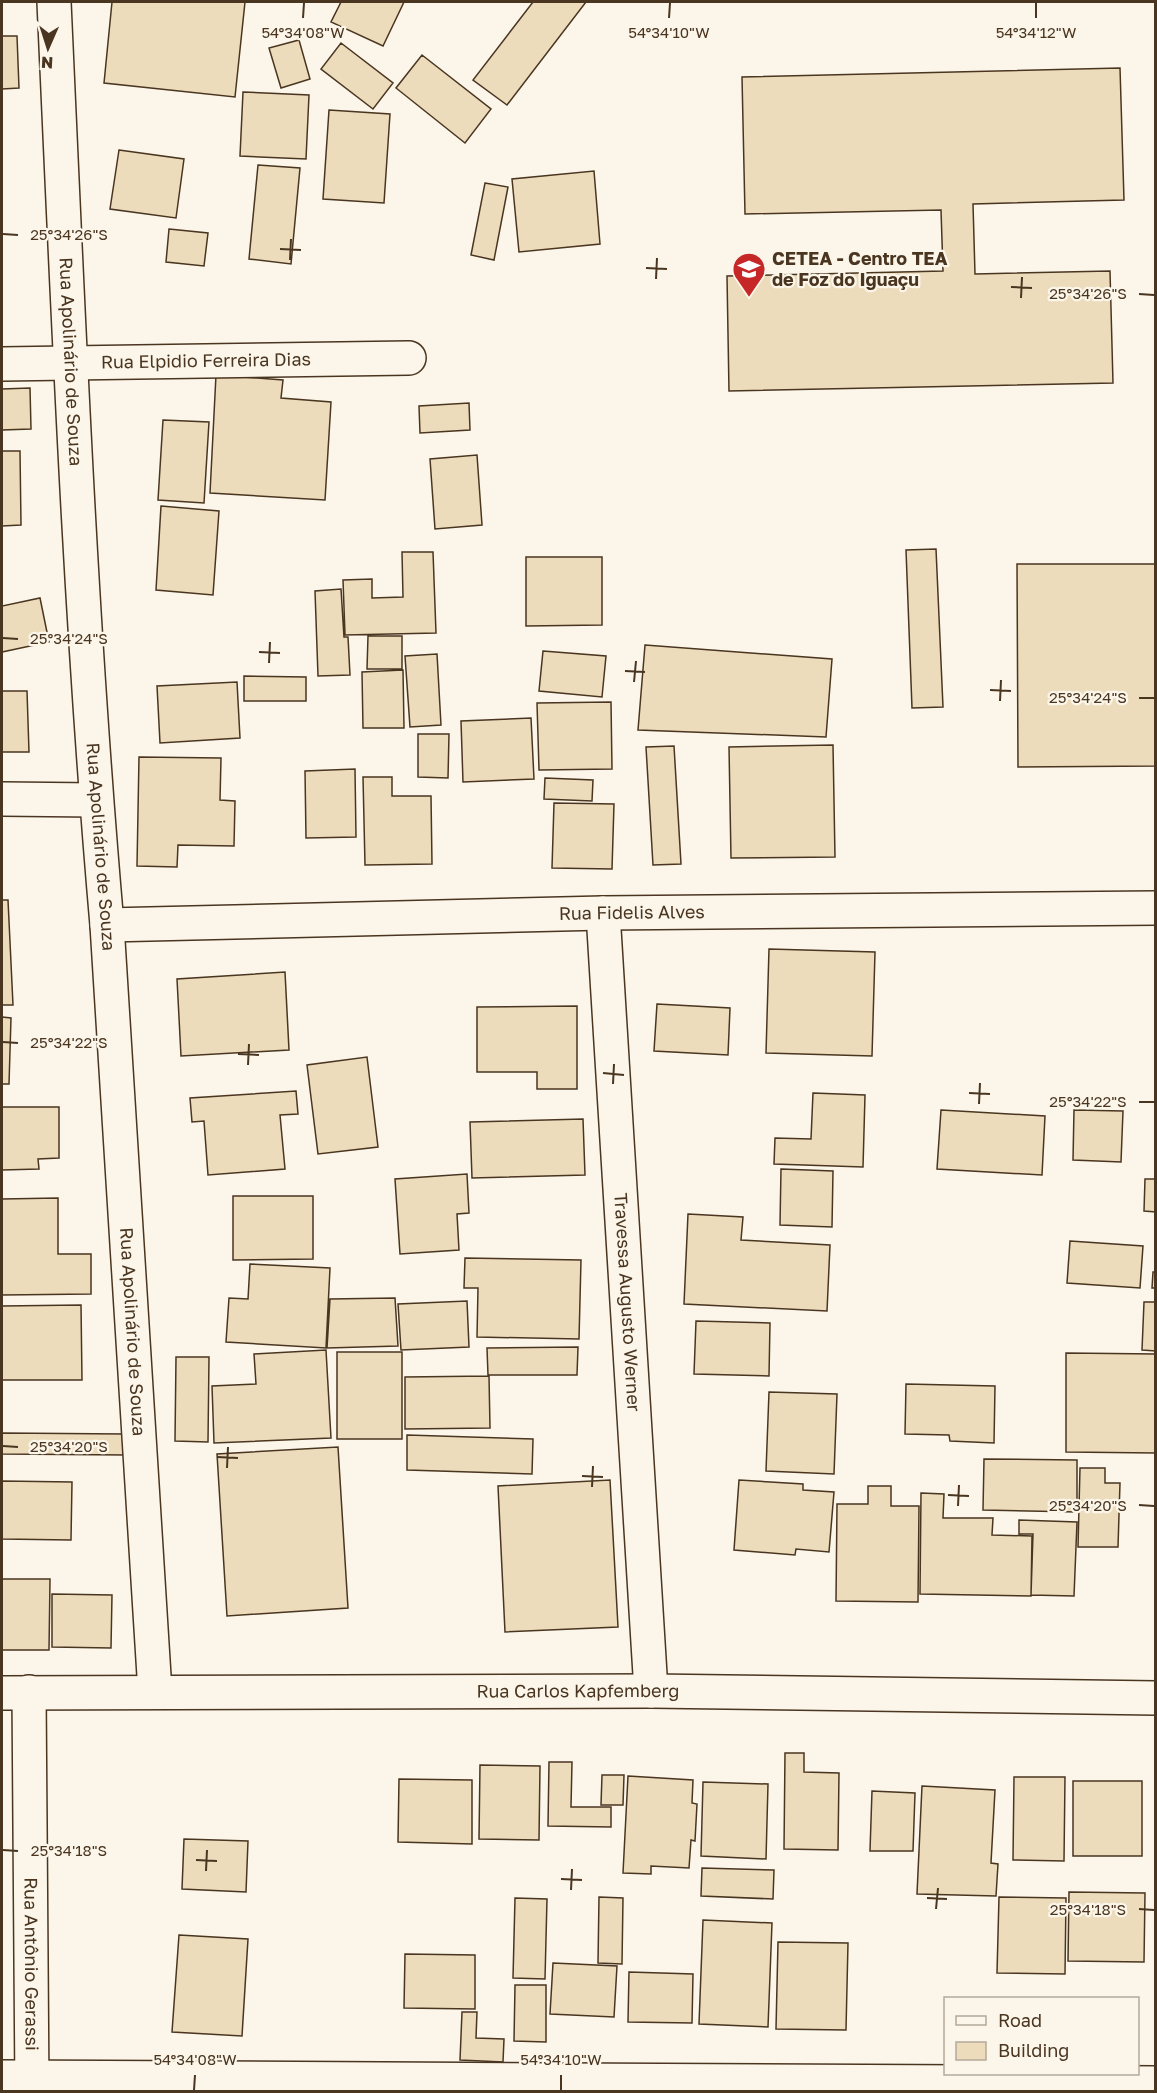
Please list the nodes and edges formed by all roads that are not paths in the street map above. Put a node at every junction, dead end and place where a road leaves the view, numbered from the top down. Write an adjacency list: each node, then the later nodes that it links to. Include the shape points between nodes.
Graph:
1 (54, 2): 3 (street, Rua Apolinário de Souza)
2 (409, 358): 3 (street, Rua Elpidio Ferreira Dias)
3 (71, 363): 4 (street, Rua Elpidio Ferreira Dias); 6 (street, Rua Apolinário de Souza)
4 (2, 364)
5 (2, 799): 6 (street)
6 (96, 800): 9 (street, Rua Apolinário de Souza)
7 (1155, 908): 8 (street, Rua Fidelis Alves)
8 (603, 913): 9 (street, Rua Fidelis Alves); 10 (street, Travessa Augusto Werner)
9 (107, 925): 11 (street, Rua Apolinário de Souza)
10 (651, 1691): 11 (street, Rua Carlos Kapfemberg); 13 (street, Rua Carlos Kapfemberg)
11 (155, 1692): 12 (street, Rua Carlos Kapfemberg)
12 (15, 1693): 14 (street, Rua Antônio Gerassi)
13 (1155, 1698)
14 (22, 2082): 15 (street)
15 (1155, 2083)

